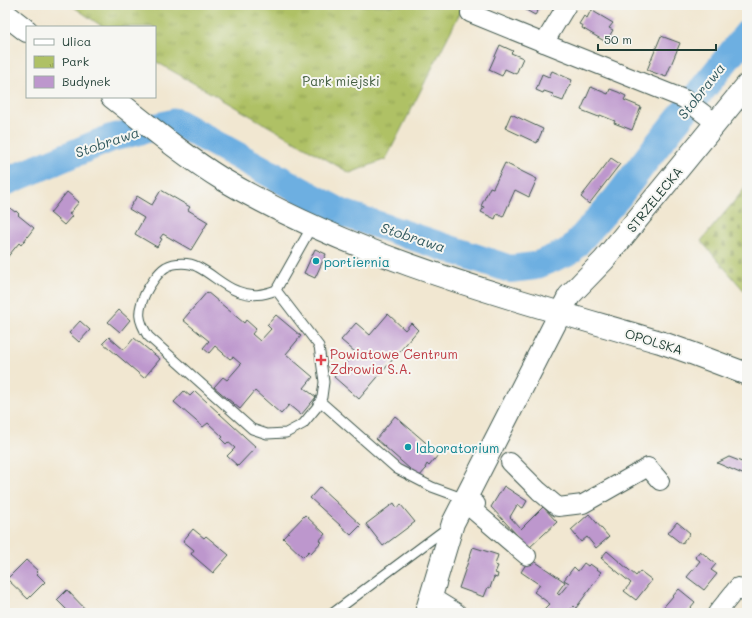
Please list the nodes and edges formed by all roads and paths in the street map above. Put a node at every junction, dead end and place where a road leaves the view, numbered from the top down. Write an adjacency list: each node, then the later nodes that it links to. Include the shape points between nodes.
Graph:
1 (567, 5): 5 (street)
2 (5, 14): 4 (main road)
3 (470, 14): 5 (street)
4 (26, 30)
5 (544, 43): 8 (street, via 684,99)
6 (747, 85): 8 (main road, STRZELECKA)
7 (113, 98): 9 (main road, OPOLSKA, via 221,178)
8 (708, 117): 11 (main road, STRZELECKA, via 604,260 569,296)
9 (312, 226): 10 (lane); 11 (main road, OPOLSKA, via 423,270)
10 (276, 290): 13 (lane, via 319,346 324,382); 13 (lane, via 260,296 239,292 198,267 182,263 166,267 150,285 140,306 140,325 148,336 252,429 267,434 286,433 303,424)
11 (560, 312): 12 (main road, OPOLSKA, via 660,342); 16 (main road, STRZELECKA)
12 (747, 374)
13 (321, 402): 16 (lane, via 398,469 432,487)
14 (510, 462): 15 (street, via 558,507 583,504 648,467)
15 (660, 480)
16 (471, 502): 17 (main road, STRZELECKA); 18 (street, via 474,510)
17 (453, 523): 20 (main road, STRZELECKA); 21 (lane)
18 (527, 556)
19 (747, 594): 23 (street, via 738,587)
20 (428, 605): 22 (street)
21 (334, 613)
22 (457, 613)
23 (717, 613)

